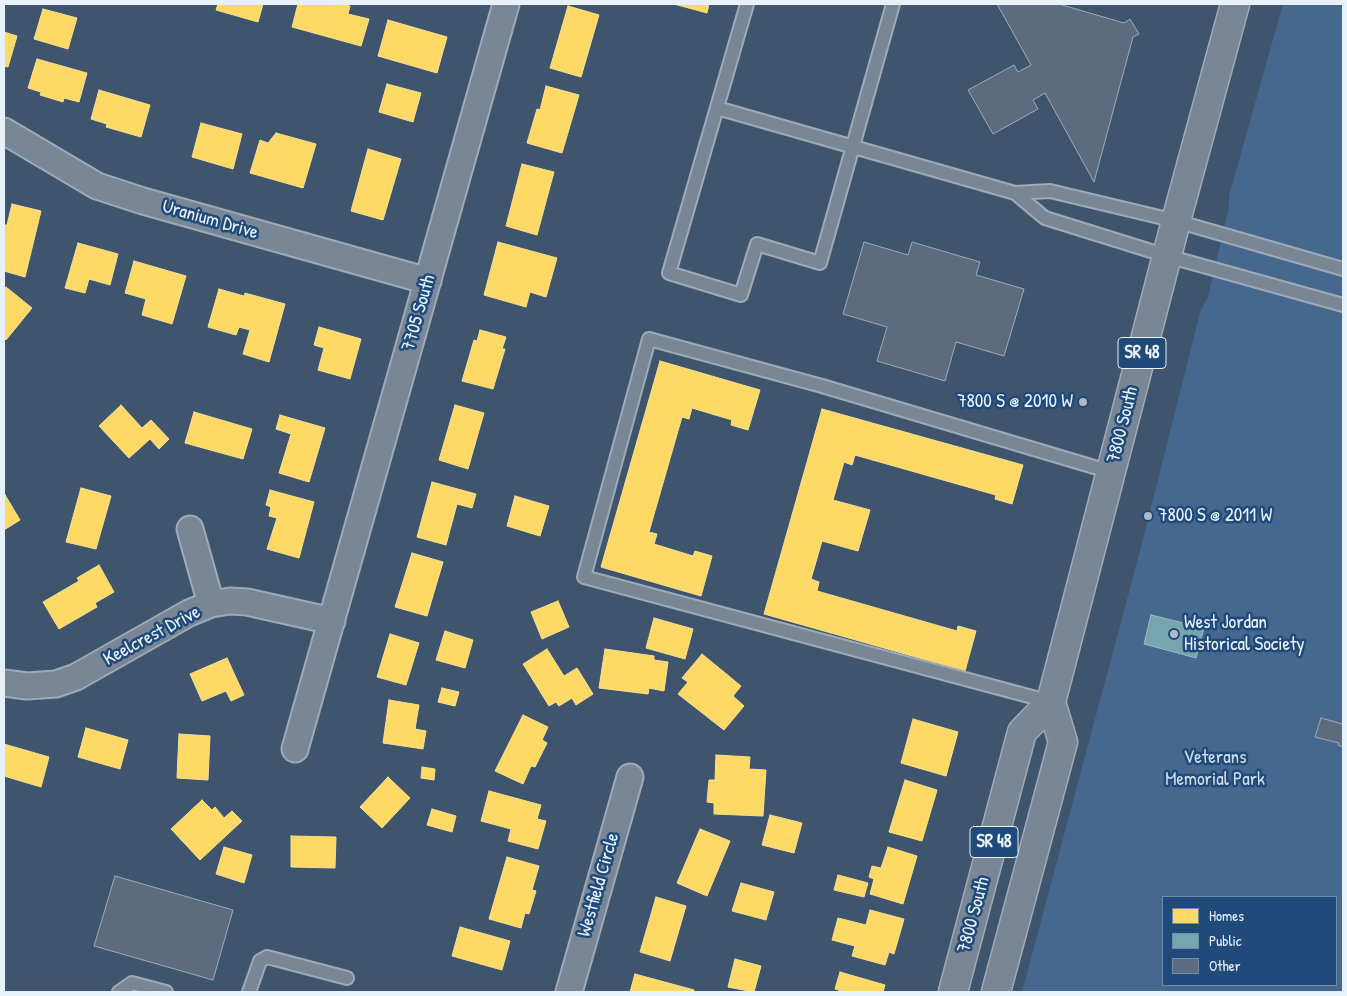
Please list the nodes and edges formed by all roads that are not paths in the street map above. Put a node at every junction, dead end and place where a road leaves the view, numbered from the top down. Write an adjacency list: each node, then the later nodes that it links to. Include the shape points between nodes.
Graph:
1 (506, 4): 12 (street, 7705 South)
2 (747, 4): 5 (lane)
3 (893, 4): 7 (lane)
4 (1234, 4): 9 (main road, 7800 South / SR 48)
5 (717, 108): 7 (lane); 7 (lane, via 669,273 742,295 757,244 820,263)
6 (4, 131): 12 (street, Uranium Drive, via 97,186)
7 (854, 147): 8 (lane)
8 (1015, 193): 9 (lane, via 1050,191); 10 (lane, via 1044,218)
9 (1176, 221): 10 (main road, 7800 South / SR 48); 11 (lane)
10 (1167, 256): 13 (lane); 14 (main road, 7800 South / SR 48)
11 (1343, 269)
12 (428, 281): 17 (street, 7705 South)
13 (1343, 305)
14 (1111, 472): 19 (main road, 7800 South / SR 48); 19 (lane, via 650,339 584,577)
15 (190, 529): 16 (street)
16 (212, 604): 17 (street, Keelcrest Drive, via 247,602); 18 (street, Keelcrest Drive, via 76,677 56,684 27,686)
17 (332, 621): 20 (street, 7705 South)
18 (4, 683)
19 (1050, 702): 27 (main road, 7800 South / SR 48, via 1022,732); 28 (main road, SR 48, via 1063,742)
20 (295, 749)
21 (630, 777): 26 (street, Westfield Circle)
22 (347, 978): 25 (lane, via 267,957 260,961)
23 (118, 992): 24 (lane, via 132,983)
24 (166, 992)
25 (249, 992)
26 (568, 992)
27 (953, 992)
28 (996, 992)

